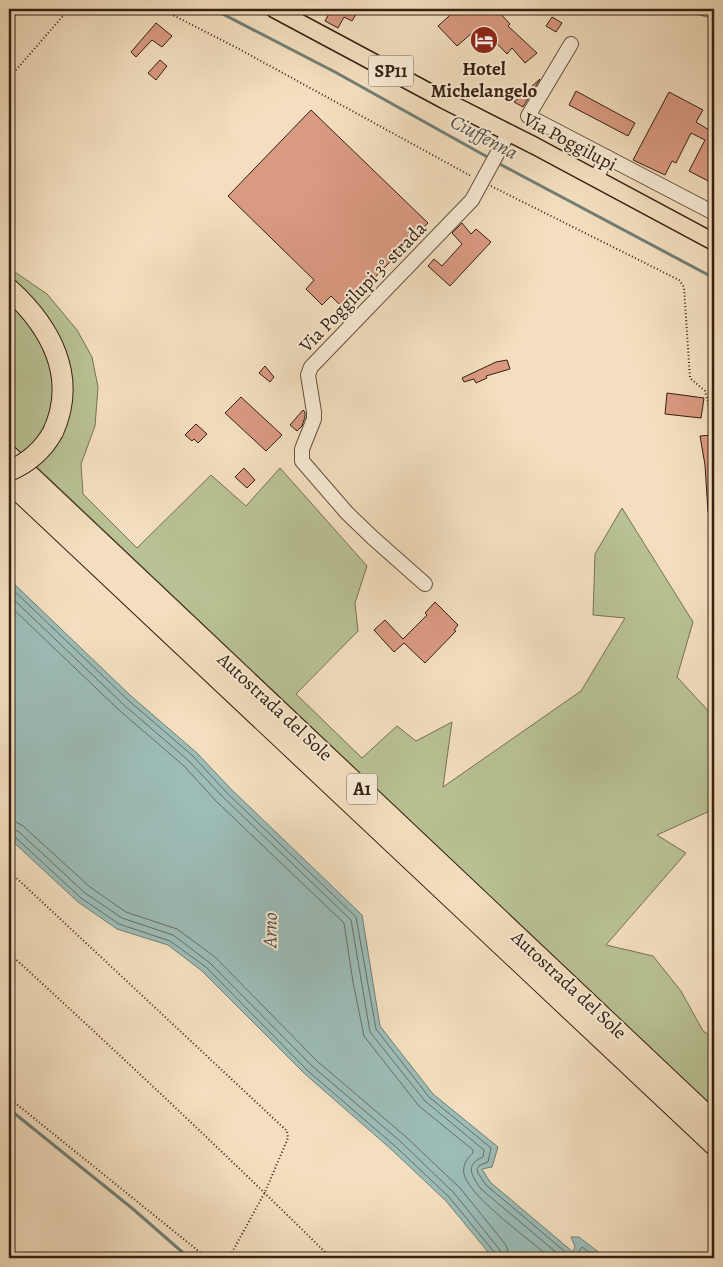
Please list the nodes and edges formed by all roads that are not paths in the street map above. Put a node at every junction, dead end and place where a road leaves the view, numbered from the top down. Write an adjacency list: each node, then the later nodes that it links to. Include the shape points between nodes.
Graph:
1 (274, 9): 3 (main road, Via Poggilupi / SP11)
2 (571, 44): 4 (street, via 528,116)
3 (506, 137): 5 (main road, Via Poggilupi / SP11); 12 (street, Via Poggilupi 3° strada, via 472,200 308,374 314,419 302,449 302,461 347,513)
4 (607, 157): 5 (street); 6 (street)
5 (596, 178): 7 (main road, Via Poggilupi / SP11)
6 (714, 213)
7 (714, 242)
8 (9, 289): 10 (highway, bridge, via 41,325 58,356 64,395 60,418 48,441)
9 (9, 456): 13 (highway, Autostrada del Sole / A1)
10 (9, 471)
11 (9, 482): 14 (highway, Autostrada del Sole / A1)
12 (424, 584)
13 (714, 1122)
14 (714, 1145)

